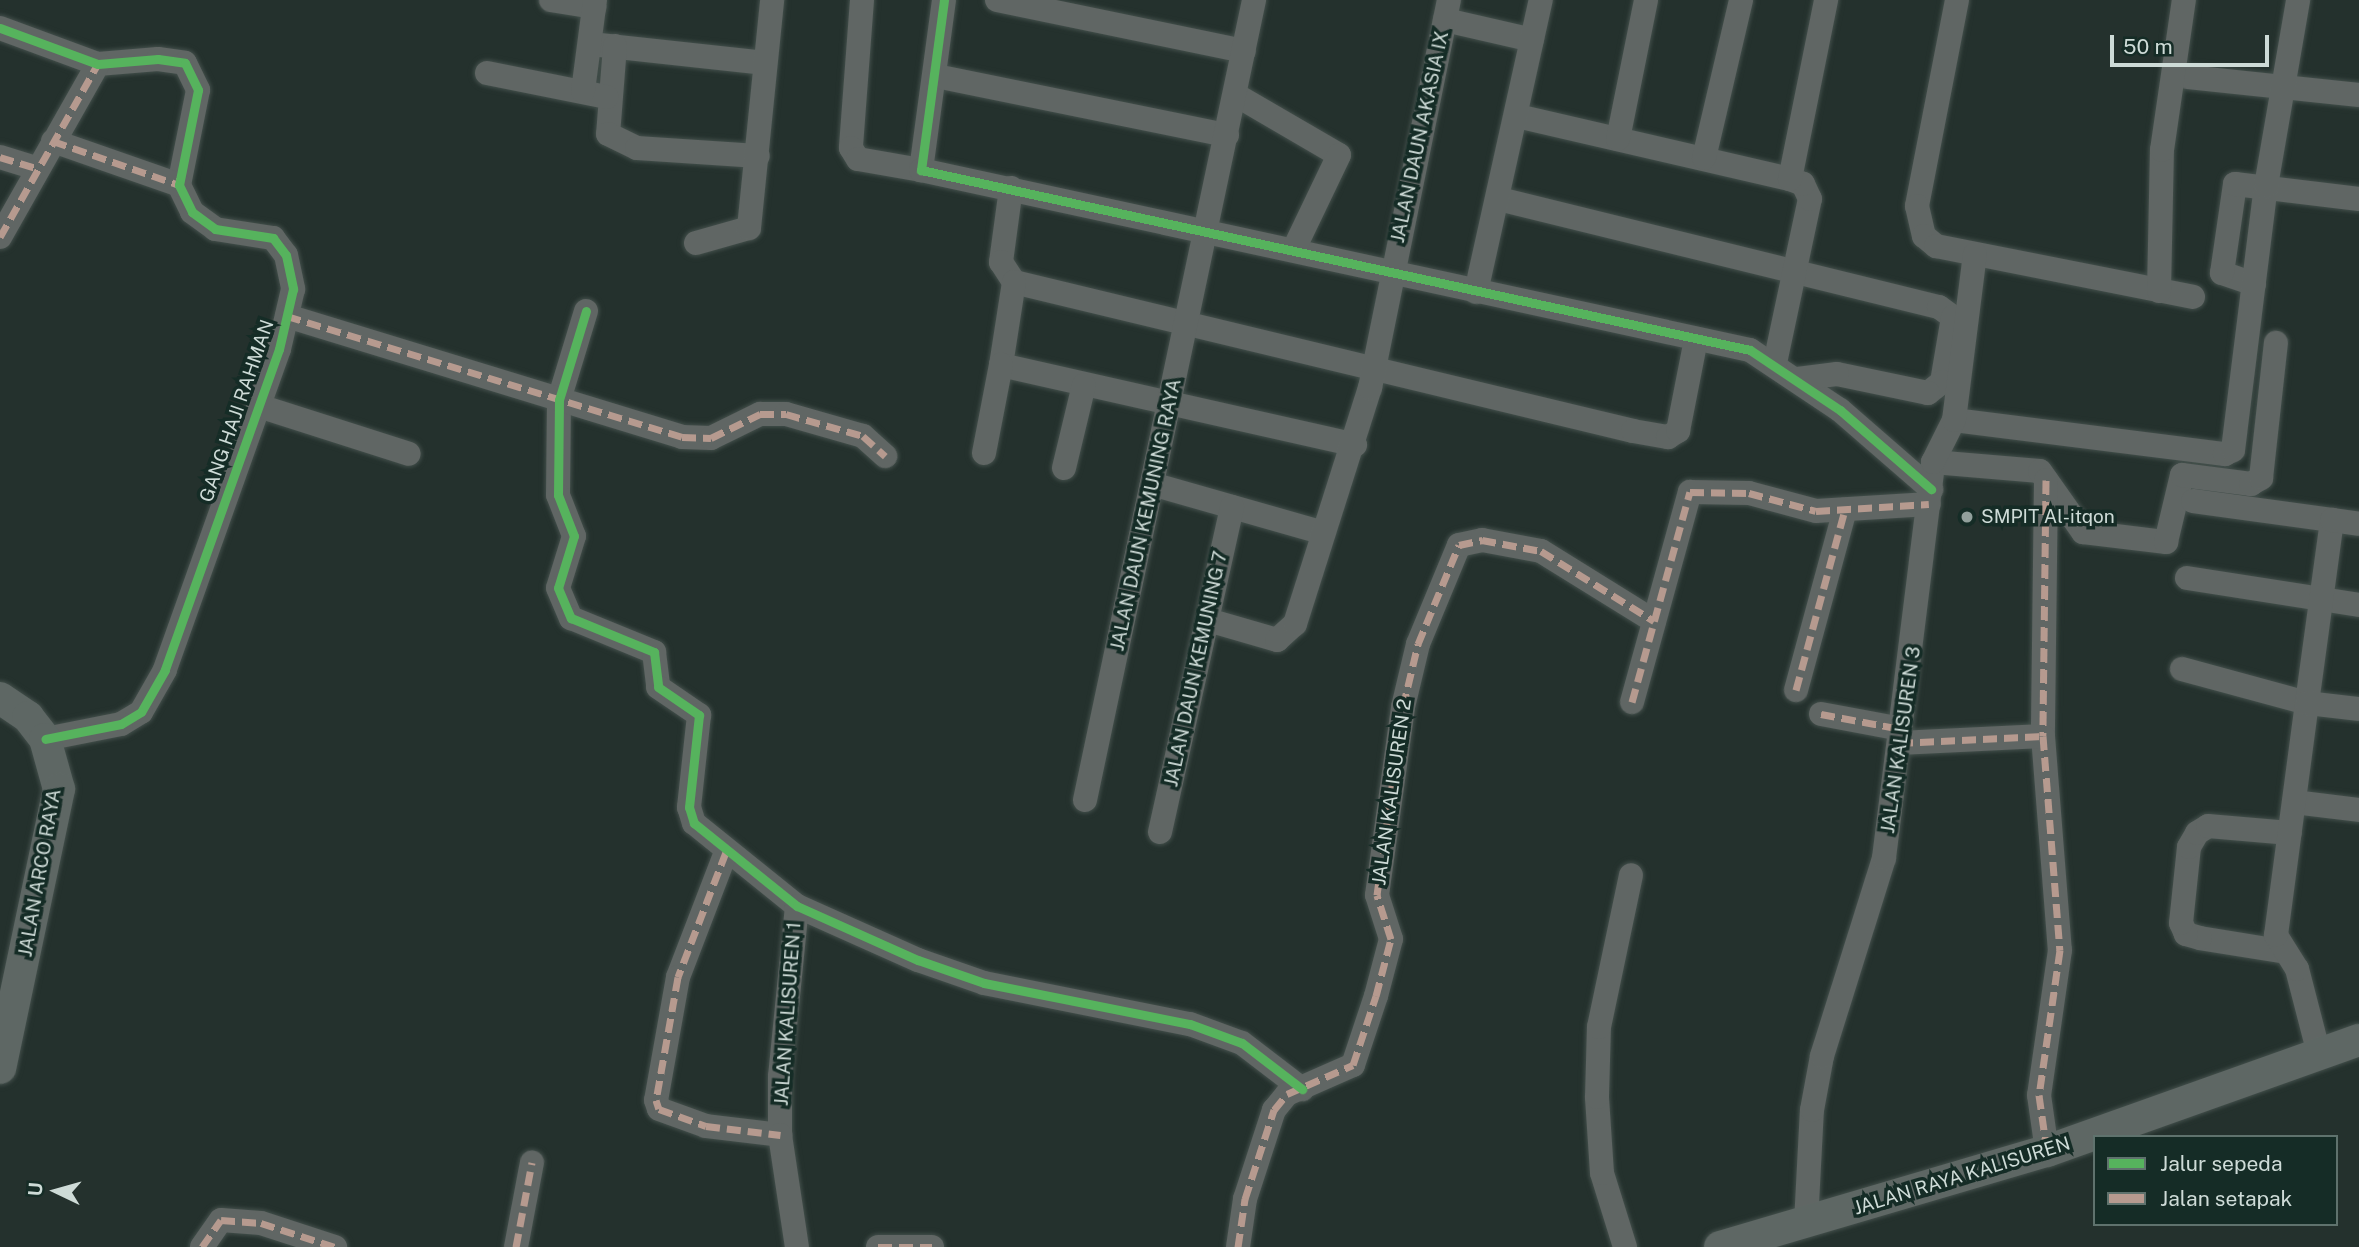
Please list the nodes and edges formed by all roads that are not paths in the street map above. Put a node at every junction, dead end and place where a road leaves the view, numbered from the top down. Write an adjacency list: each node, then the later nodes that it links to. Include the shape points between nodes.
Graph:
1 (551, 0): 14 (street)
2 (772, 0): 20 (street)
3 (862, 0): 38 (street, via 849,135 858,159)
4 (944, 0): 23 (street)
5 (997, 0): 19 (street)
6 (1254, 0): 19 (street, JALAN DAUN KEMUNING RAYA)
7 (1541, 0): 17 (street)
8 (1646, 0): 32 (street)
9 (1741, 0): 36 (street)
10 (1826, 0): 39 (street)
11 (1957, 0): 49 (street, via 1918,221 1936,246)
12 (2184, 0): 54 (street, via 2162,150)
13 (2298, 0): 25 (street)
14 (595, 3): 18 (street)
15 (1447, 10): 17 (street); 51 (street, JALAN DAUN AKASIA IX)
16 (0, 28): 21 (street)
17 (1532, 40): 30 (street)
18 (603, 45): 20 (street); 26 (street); 29 (street)
19 (1244, 51): 27 (street, JALAN DAUN KEMUNING RAYA)
20 (765, 62): 34 (street)
21 (98, 64): 33 (street); 40 (street, via 158,59 185,64 194,74 198,90)
22 (487, 73): 26 (street)
23 (936, 76): 31 (street); 38 (street)
24 (2188, 77): 25 (street)
25 (2281, 85): 28 (street); 41 (street)
26 (583, 91): 29 (street)
27 (1236, 94): 31 (street, JALAN DAUN KEMUNING RAYA); 48 (street, via 1339,155)
28 (2359, 94)
29 (607, 97): 34 (street, via 608,134 618,141)
30 (1517, 116): 32 (street); 43 (street)
31 (1227, 135): 45 (street, JALAN DAUN KEMUNING RAYA)
32 (1618, 139): 36 (street)
33 (53, 141): 37 (street); 40 (street)
34 (758, 156): 47 (street, via 749,228)
35 (0, 157): 37 (street)
36 (1704, 158): 39 (street)
37 (37, 168): 46 (street)
38 (913, 169): 42 (street)
39 (1790, 179): 50 (street, via 1803,184 1810,199)
40 (179, 185): 58 (street, GANG HAJI RAHMAN, via 192,212 215,229 273,238 291,272)
41 (2266, 186): 44 (street); 53 (street); 53 (street, via 2233,186 2224,254 2226,279)
42 (1011, 188): 45 (street); 52 (street, via 1001,262)
43 (1499, 199): 50 (street); 55 (street)
44 (2359, 199)
45 (1208, 230): 48 (street); 59 (street, JALAN DAUN KEMUNING RAYA)
46 (0, 237)
47 (696, 243)
48 (1294, 249): 51 (street)
49 (1975, 254): 54 (street); 70 (street, JALAN KALISUREN 3)
50 (1796, 271): 62 (street); 65 (street, via 1939,307 1953,317 1942,382 1927,393 1837,374)
51 (1392, 273): 55 (street); 64 (street, JALAN DAUN AKASIA IX)
52 (1014, 282): 59 (street); 63 (street)
53 (2254, 284): 70 (street, via 2236,441 2225,454)
54 (2160, 291): 56 (street)
55 (1476, 292): 60 (street)
56 (2193, 296)
57 (586, 312): 67 (street)
58 (287, 316): 67 (street); 69 (street, GANG HAJI RAHMAN)
59 (1187, 319): 64 (street); 68 (street, JALAN DAUN KEMUNING RAYA)
60 (1696, 339): 62 (street, via 1750,350); 64 (street, via 1678,431 1668,438)
61 (2276, 342): 77 (street, via 2261,478 2250,484 2182,475 2166,542 2083,532)
62 (1775, 363): 65 (street)
63 (1001, 365): 66 (street); 72 (street)
64 (1373, 366): 71 (street, JALAN DAUN AKASIA IX)
65 (1797, 379): 79 (street)
66 (1084, 385): 68 (street); 76 (street)
67 (559, 400): 74 (street, via 691,439 719,436 760,414 786,414 863,436); 106 (street, via 558,495 574,536 558,573 563,606 586,627 650,648 658,687 699,715 690,807 694,823)
68 (1171, 403): 71 (street); 78 (street, JALAN DAUN KEMUNING RAYA)
69 (259, 406): 73 (street); 100 (street, GANG HAJI RAHMAN, via 165,670 141,712 121,724)
70 (1954, 419): 75 (street, JALAN KALISUREN 3)
71 (1354, 445): 85 (street, JALAN DAUN AKASIA IX, via 1341,493)
72 (984, 453)
73 (409, 454)
74 (885, 456)
75 (1933, 462): 77 (street, via 2029,469); 79 (street, JALAN KALISUREN 3)
76 (1064, 468)
77 (2046, 480): 99 (street)
78 (1152, 484): 81 (street); 101 (street, JALAN DAUN KEMUNING RAYA)
79 (1930, 497): 82 (street); 98 (street, JALAN KALISUREN 3)
80 (2193, 501): 83 (street)
81 (1232, 507): 85 (street); 89 (street, JALAN DAUN KEMUNING 7)
82 (1845, 510): 90 (street, via 1804,509 1749,493 1690,492); 92 (street)
83 (2332, 520): 84 (street); 87 (street)
84 (2359, 524)
85 (1320, 531): 89 (street, JALAN DAUN AKASIA IX, via 1290,634 1278,640)
86 (2187, 578): 87 (street)
87 (2321, 600): 88 (street); 95 (street)
88 (2359, 605)
89 (1208, 620): 104 (street, JALAN DAUN KEMUNING 7)
90 (1654, 621): 94 (street); 113 (street, JALAN KALISUREN 2, via 1541,551 1482,540 1459,545 1418,644 1403,707 1377,895 1391,939 1376,996 1353,1065)
91 (2182, 669): 95 (street)
92 (1796, 690)
93 (0, 698): 100 (main road, JALAN ARCO RAYA, via 28,716)
94 (1632, 702)
95 (2307, 703): 96 (street); 102 (street)
96 (2359, 709)
97 (1821, 714): 98 (street)
98 (1900, 736): 99 (street); 119 (street, JALAN KALISUREN 3, via 1873,906 1819,1070)
99 (2043, 736): 117 (street, via 2060,950 2039,1095)
100 (45, 739): 112 (main road, JALAN ARCO RAYA, via 59,789)
101 (1085, 800)
102 (2294, 802): 103 (street); 105 (street)
103 (2359, 810)
104 (1160, 832)
105 (2290, 833): 109 (street, via 2276,935); 109 (street, via 2208,826 2196,833 2189,847 2181,923 2186,934 2200,938)
106 (726, 852): 108 (street); 114 (street, via 678,978 656,1100 660,1109 706,1126)
107 (1631, 875): 127 (street, via 1599,1027 1597,1097 1602,1173)
108 (797, 906): 113 (street, via 984,984 1190,1024 1229,1038); 114 (street, JALAN KALISUREN 1)
109 (2280, 951): 111 (street, via 2297,969)
110 (2359, 1040): 111 (main road, JALAN RAYA KALISUREN)
111 (2319, 1054): 116 (main road, JALAN RAYA KALISUREN)
112 (0, 1068)
113 (1303, 1089): 126 (street, JALAN KALISUREN 2, via 1287,1094 1274,1110 1245,1199)
114 (780, 1135): 123 (street, JALAN KALISUREN 1)
115 (2093, 1135): 117 (main road, JALAN RAYA KALISUREN)
116 (2094, 1135)
117 (2047, 1152): 119 (main road, JALAN RAYA KALISUREN)
118 (532, 1162): 122 (street)
119 (1806, 1223): 128 (main road, JALAN RAYA KALISUREN)
120 (202, 1247): 121 (street, via 221,1220 261,1223)
121 (335, 1247)
122 (516, 1247)
123 (797, 1247)
124 (878, 1247): 125 (street)
125 (932, 1247)
126 (1238, 1247)
127 (1625, 1247)
128 (1720, 1247)

